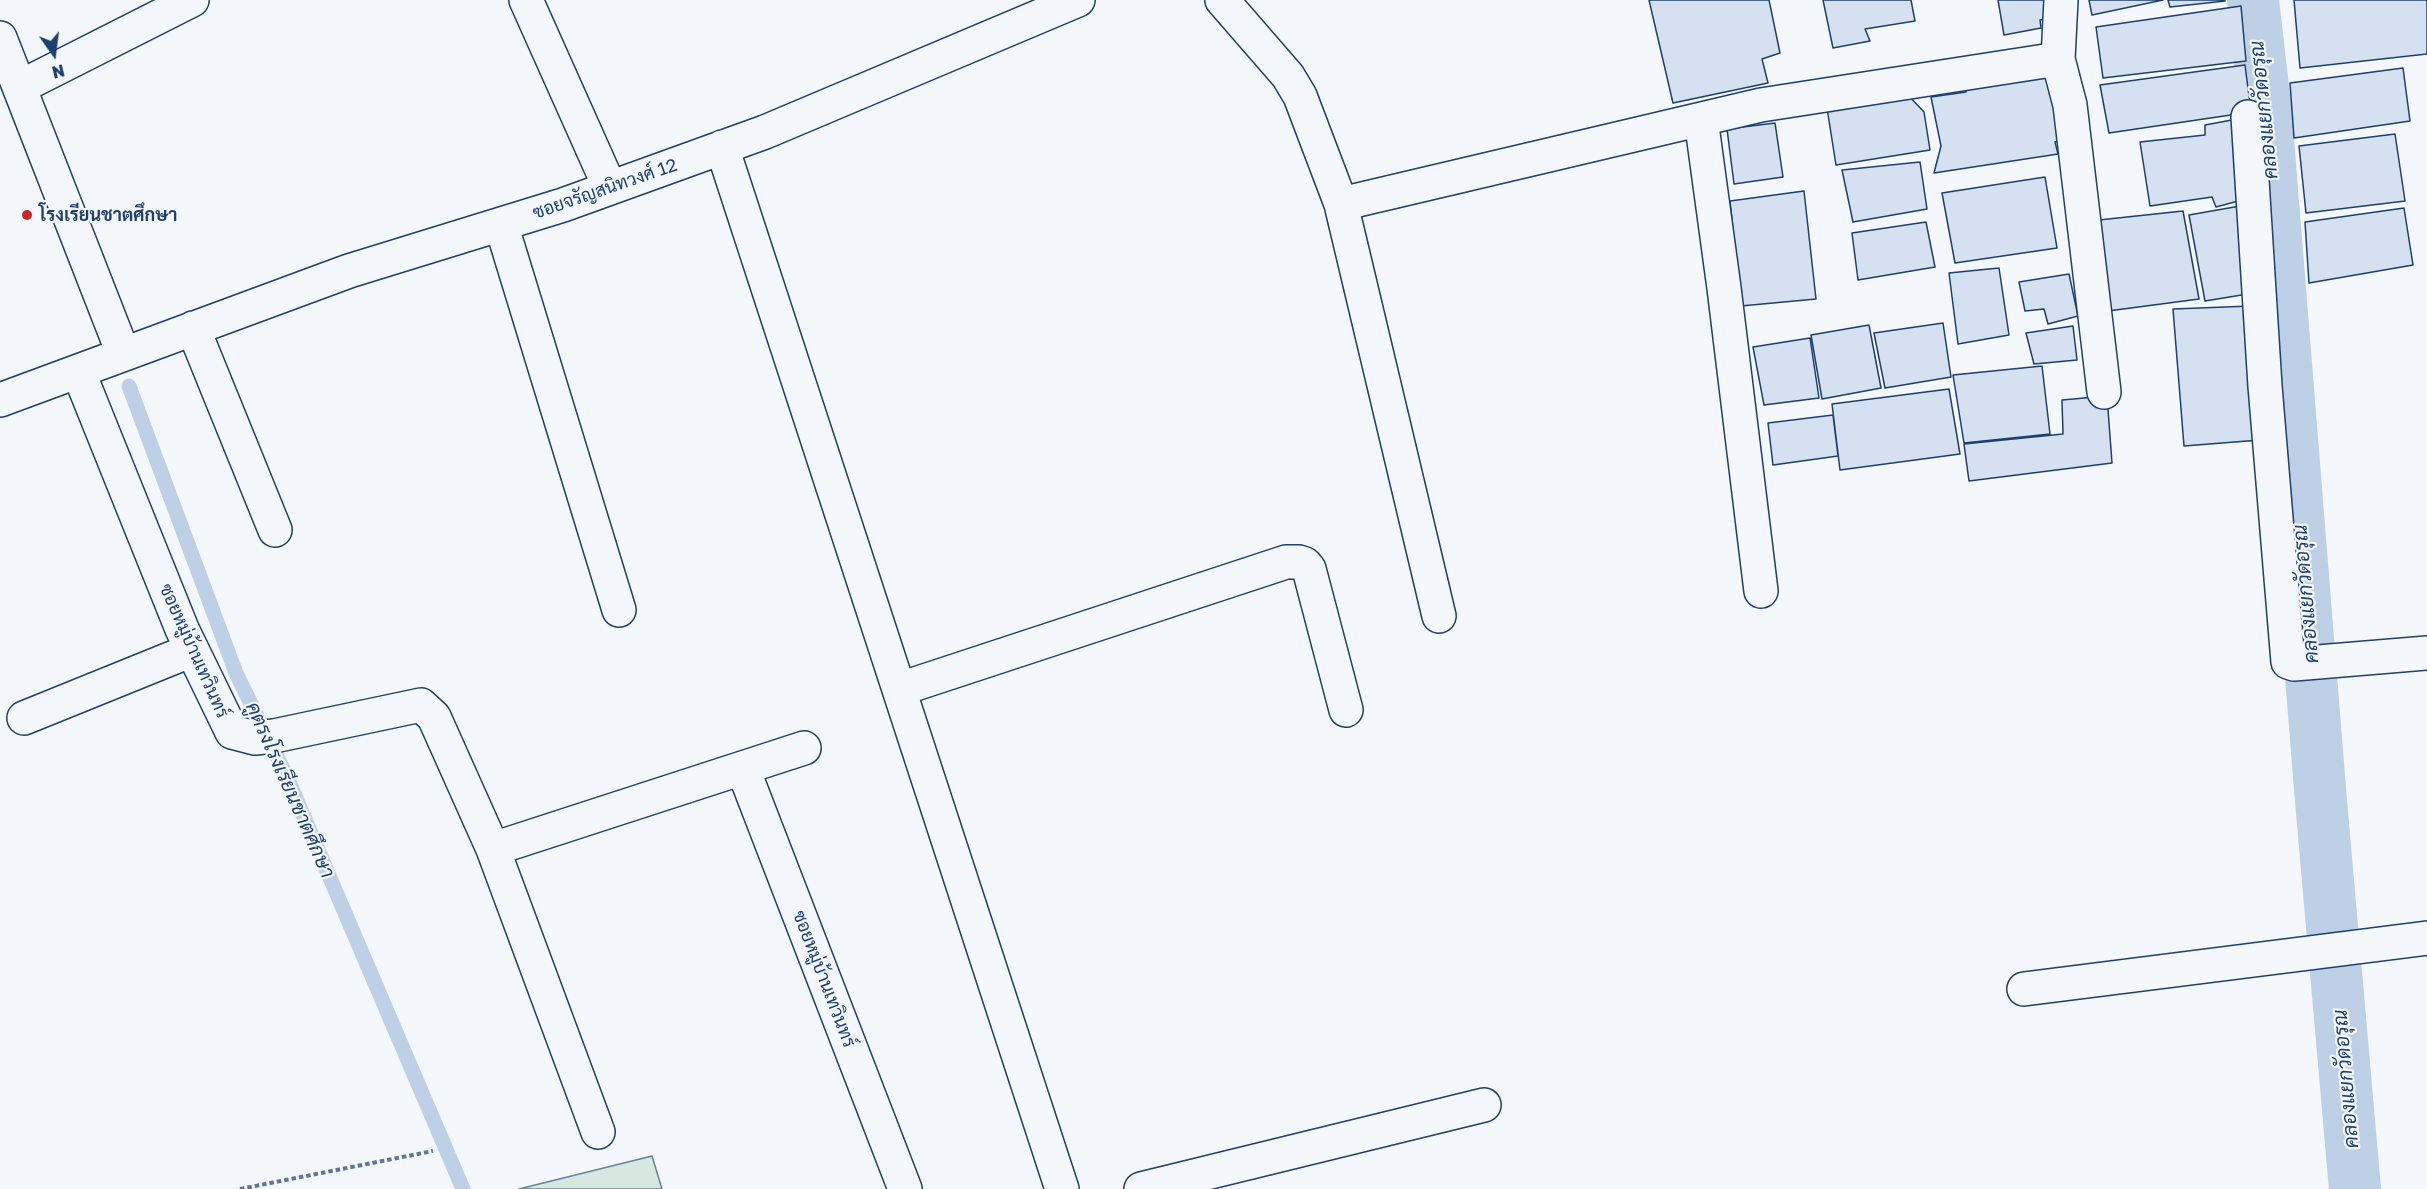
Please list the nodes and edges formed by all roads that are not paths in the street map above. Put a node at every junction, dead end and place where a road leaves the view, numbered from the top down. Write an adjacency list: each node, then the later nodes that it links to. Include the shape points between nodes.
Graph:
1 (192, 0): 8 (street)
2 (526, 0): 12 (street)
3 (1078, 0): 11 (street, ซอยจรัญสนิทวงศ์ 12)
4 (1222, 0): 13 (street, via 1288,76 1300,96)
5 (2061, 0): 7 (street)
6 (0, 38): 8 (street)
7 (2058, 59): 10 (street, via 1761,105); 18 (street, via 2070,105)
8 (20, 87): 16 (street)
9 (2248, 117): 25 (street, via 2288,662)
10 (1701, 119): 13 (street); 21 (street)
11 (722, 147): 12 (street, ซอยจรัญสนิทวงศ์ 12); 26 (street)
12 (610, 188): 14 (street, ซอยจรัญสนิทวงศ์ 12)
13 (1341, 204): 23 (street)
14 (501, 224): 15 (street, ซอยจรัญสนิทวงศ์ 12, via 349,271); 22 (street)
15 (193, 328): 16 (street, ซอยจรัญสนิทวงศ์ 12); 20 (street)
16 (123, 353): 17 (street, ซอยจรัญสนิทวงศ์ 12)
17 (79, 373): 19 (street, ซอยจรัญสนิทวงศ์ 12); 24 (street, ซอยหมู่บ้านเทวินทร์)
18 (2104, 392)
19 (0, 400)
20 (275, 530)
21 (1761, 591)
22 (619, 610)
23 (1439, 616)
24 (192, 651): 28 (street); 31 (street, ซอยหมู่บ้านเทวินทร์, via 232,732 265,737 422,705 434,717)
25 (2427, 653)
26 (900, 688): 27 (street, via 1286,562 1299,562 1309,569); 37 (street)
27 (1346, 710)
28 (24, 718)
29 (804, 748): 30 (street)
30 (743, 769): 31 (street); 36 (street, ซอยหมู่บ้านเทวินทร์)
31 (493, 849): 35 (street, ซอยหมู่บ้านเทวินทร์)
32 (2427, 938): 33 (street)
33 (2024, 989)
34 (1484, 1105): 38 (street)
35 (598, 1132)
36 (905, 1189)
37 (1062, 1189)
38 (1141, 1189)

